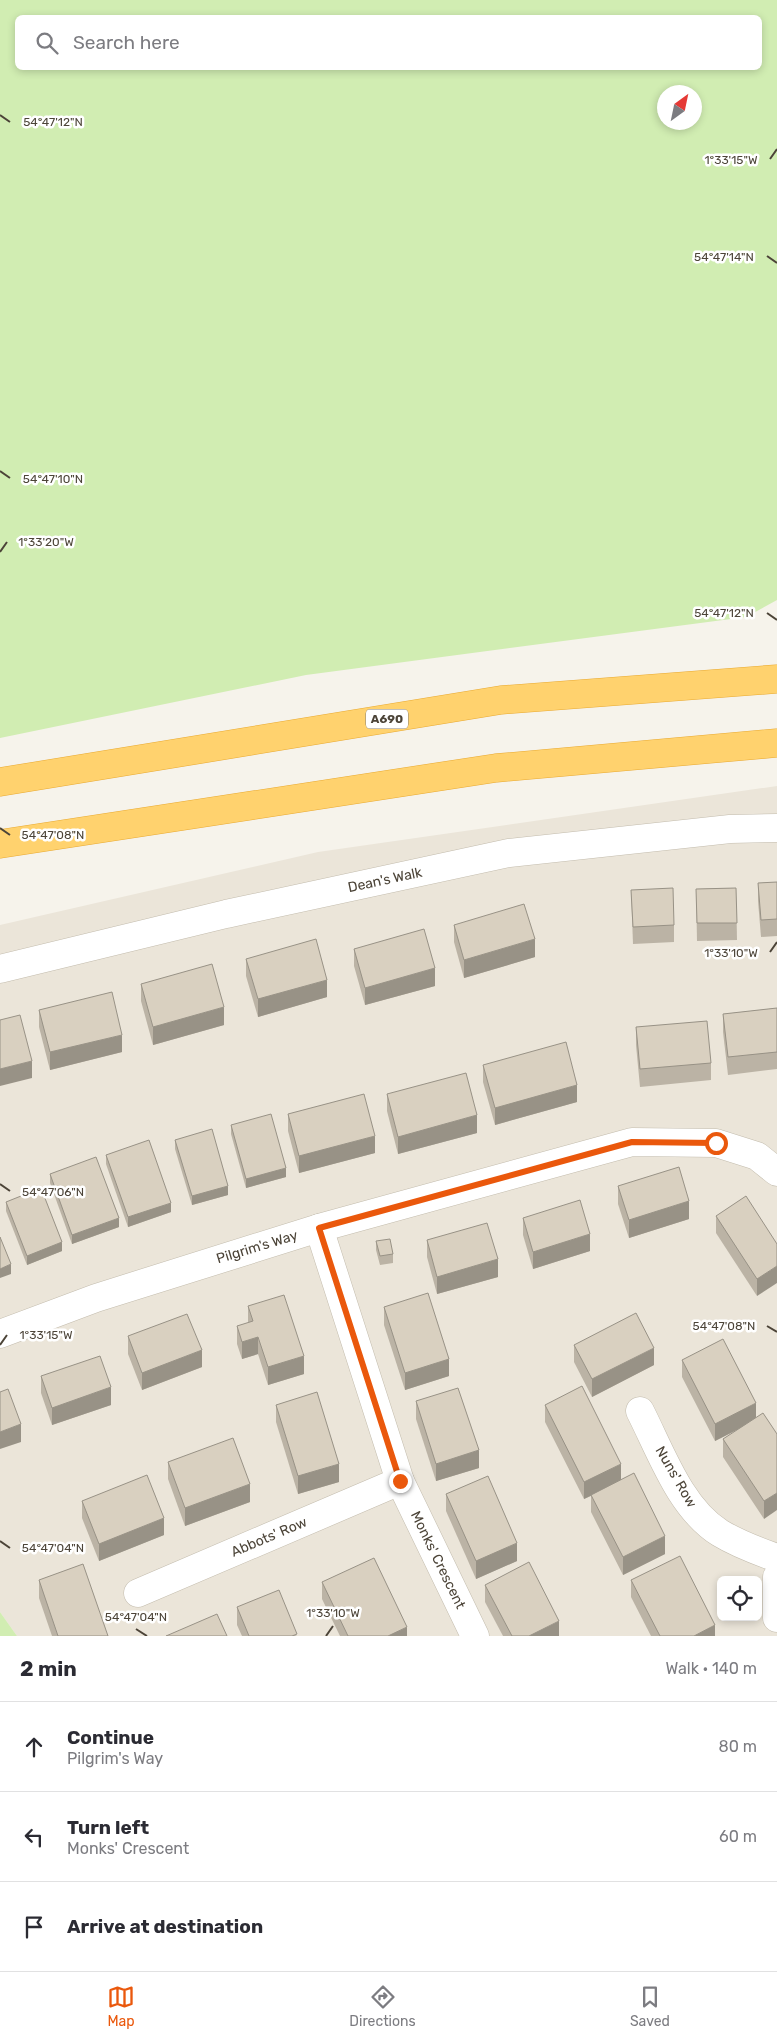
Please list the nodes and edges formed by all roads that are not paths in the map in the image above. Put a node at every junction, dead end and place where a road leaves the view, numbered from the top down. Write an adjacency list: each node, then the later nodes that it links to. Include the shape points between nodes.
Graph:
1 (777, 679): 3 (highway, A690, via 501,700)
2 (777, 743): 5 (highway, via 496,768)
3 (0, 782)
4 (777, 828): 6 (street, Dean's Walk, via 730,828 509,853 226,914)
5 (0, 844)
6 (0, 969)
7 (777, 1172): 8 (street, Pilgrim's Way, via 757,1156 716,1143 632,1142)
8 (319, 1228): 9 (street, Pilgrim's Way, via 96,1298); 11 (street, Monks' Crescent)
9 (0, 1334)
10 (640, 1411): 12 (street, Nuns' Row, via 676,1482 696,1512 719,1532 750,1549)
11 (400, 1481): 14 (street, Abbots' Row); 16 (street, Monks' Crescent)
12 (777, 1558)
13 (777, 1577): 15 (street)
14 (138, 1593)
15 (777, 1618)
16 (475, 1636)

